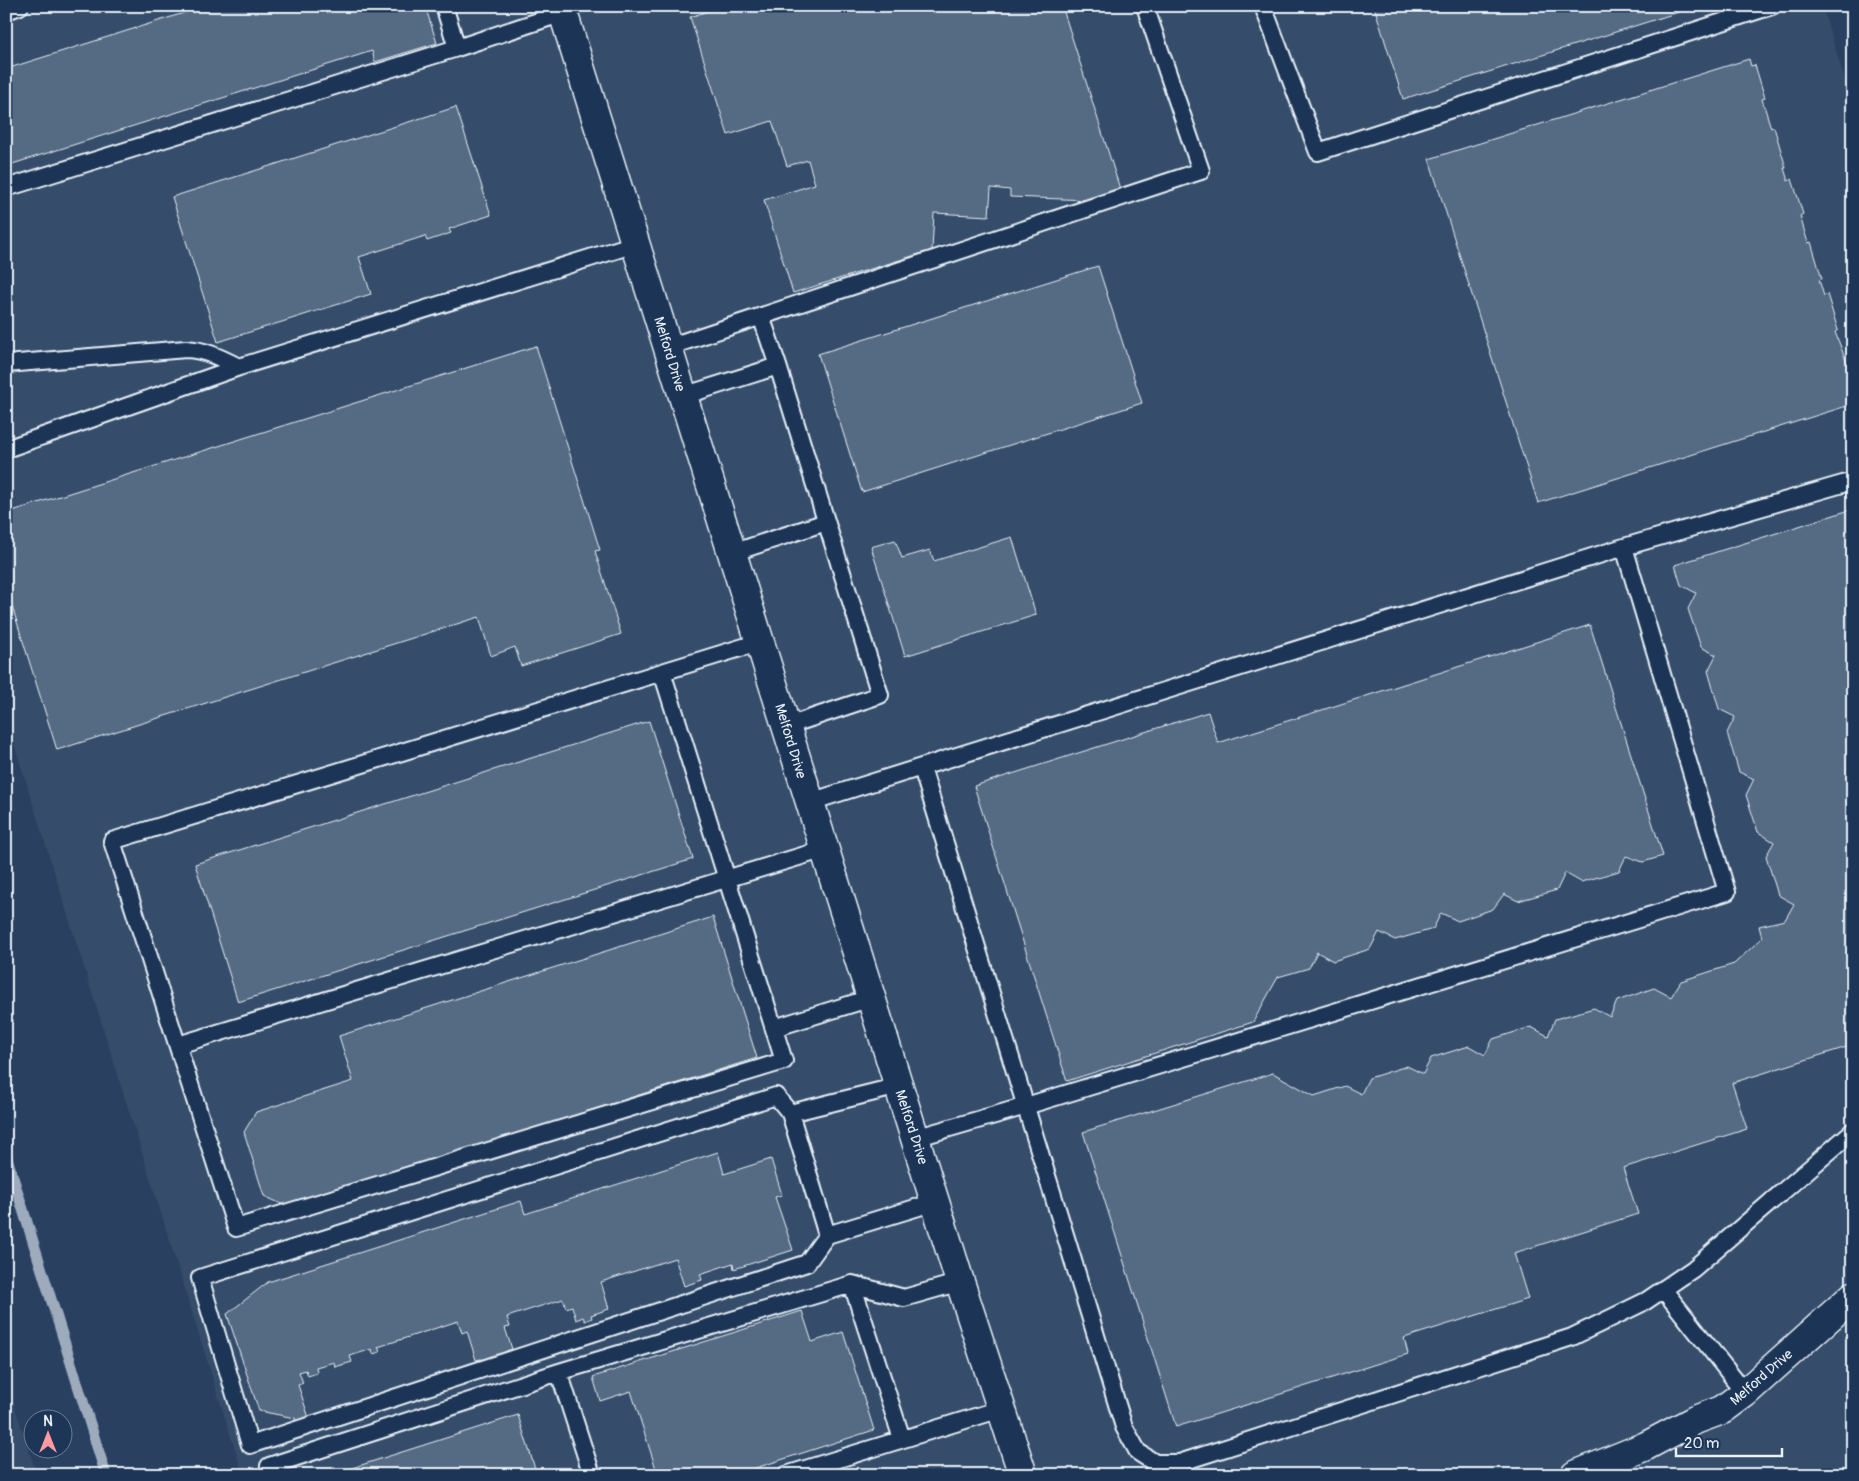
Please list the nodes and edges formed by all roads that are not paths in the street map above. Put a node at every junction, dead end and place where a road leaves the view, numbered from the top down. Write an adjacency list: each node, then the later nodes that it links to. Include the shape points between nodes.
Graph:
1 (20, 6): 7 (lane)
2 (444, 6): 8 (lane)
3 (1146, 6): 11 (lane, via 1201,170)
4 (1263, 6): 5 (lane, via 1318,152)
5 (1772, 6)
6 (566, 8): 8 (lane); 10 (street, Melford Drive)
7 (6, 11)
8 (457, 48): 9 (lane)
9 (6, 188)
10 (635, 244): 12 (street, Melford Drive); 15 (lane)
11 (761, 316): 12 (lane); 14 (lane)
12 (668, 347): 16 (street, Melford Drive)
13 (6, 364): 15 (lane, via 186,349 213,354)
14 (778, 366): 16 (lane); 19 (lane)
15 (239, 367): 17 (lane)
16 (683, 396): 21 (street, Melford Drive)
17 (6, 449)
18 (1853, 481): 20 (lane)
19 (826, 522): 21 (lane); 24 (lane, via 880,695)
20 (1624, 547): 25 (lane); 33 (lane, via 1727,892)
21 (732, 553): 22 (street, Melford Drive)
22 (760, 642): 23 (lane); 24 (street, Melford Drive)
23 (662, 672): 28 (lane); 31 (lane, via 112,841)
24 (786, 726): 26 (street, Melford Drive)
25 (922, 768): 26 (lane); 33 (lane)
26 (810, 802): 27 (street, Melford Drive)
27 (825, 849): 28 (lane); 29 (street, Melford Drive)
28 (727, 879): 30 (lane); 31 (lane)
29 (872, 998): 30 (lane); 32 (street, Melford Drive)
30 (774, 1028): 31 (lane, via 784,1061 236,1228)
31 (178, 1045)
32 (899, 1086): 34 (lane); 36 (street, Melford Drive)
33 (1026, 1106): 36 (lane); 41 (lane, via 1124,1427 1138,1452 1154,1463 1179,1463 1572,1337)
34 (790, 1113): 38 (lane); 38 (lane, via 776,1096 200,1278 250,1445 807,1263)
35 (1853, 1131): 41 (lane, via 1693,1269)
36 (915, 1138): 37 (street, Melford Drive)
37 (935, 1202): 38 (lane); 39 (street, Melford Drive)
38 (827, 1235)
39 (960, 1282): 40 (lane, via 904,1298); 45 (street, Melford Drive)
40 (852, 1284): 43 (lane); 46 (lane)
41 (1663, 1289): 44 (lane)
42 (1853, 1296): 44 (street, Melford Drive)
43 (559, 1372): 48 (lane, via 269,1466); 49 (lane)
44 (1745, 1393): 47 (street, Melford Drive, via 1722,1410 1694,1420)
45 (1001, 1409): 46 (lane); 51 (street, Melford Drive)
46 (902, 1438): 50 (lane)
47 (1592, 1472)
48 (272, 1475)
49 (592, 1475)
50 (786, 1475)
51 (1023, 1475)

